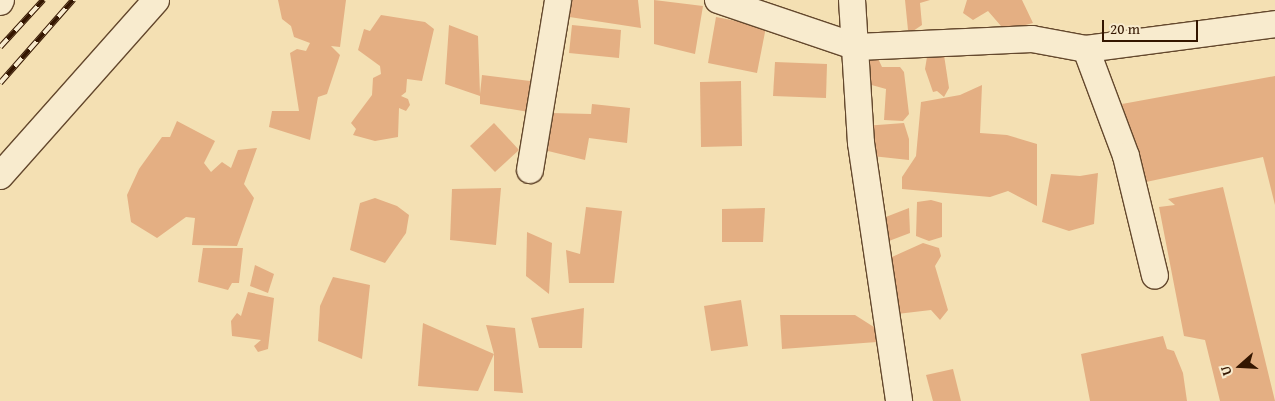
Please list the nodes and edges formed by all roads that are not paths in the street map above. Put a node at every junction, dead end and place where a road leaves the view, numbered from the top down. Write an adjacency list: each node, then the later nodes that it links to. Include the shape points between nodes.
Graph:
1 (156, 0): 9 (street)
2 (558, 0): 8 (street)
3 (718, 0): 6 (street)
4 (852, 0): 6 (street)
5 (1275, 24): 7 (street)
6 (856, 47): 7 (street, via 1032,39); 11 (street, via 861,143)
7 (1086, 49): 10 (street, via 1126,156)
8 (530, 170)
9 (0, 176)
10 (1155, 276)
11 (899, 401)

